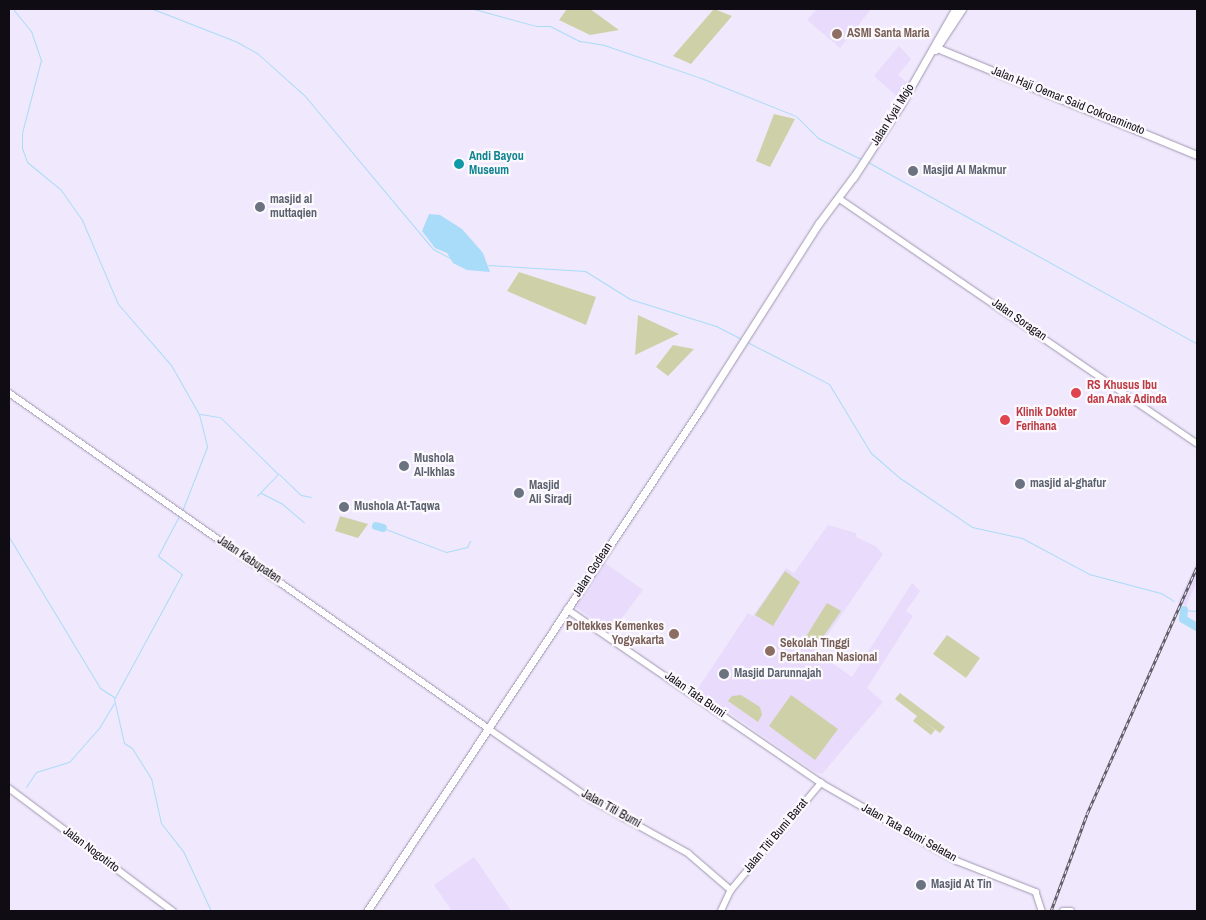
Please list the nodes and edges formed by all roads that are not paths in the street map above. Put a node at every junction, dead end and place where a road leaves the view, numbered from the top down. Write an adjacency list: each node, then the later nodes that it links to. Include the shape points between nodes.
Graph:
1 (955, 9): 4 (main road, Jalan Kyai Mojo)
2 (962, 9): 3 (main road, Jalan Kyai Mojo)
3 (946, 34): 4 (main road, Jalan Kyai Mojo); 5 (main road, via 944,44)
4 (933, 49): 5 (main road, Jalan Haji Oemar Said Cokroaminoto); 6 (main road, Jalan Kyai Mojo)
5 (954, 55): 6 (main road, via 934,55); 7 (main road, Jalan Haji Oemar Said Cokroaminoto)
6 (924, 64): 8 (main road, Jalan Kyai Mojo)
7 (1197, 155)
8 (854, 176): 9 (main road, Jalan Godean); 10 (main road, Jalan Godean, via 847,181)
9 (840, 199): 10 (main road, Jalan Godean); 12 (street, Jalan Soragan)
10 (817, 229): 13 (main road, Jalan Godean)
11 (9, 393): 14 (main road, Jalan Kabupaten)
12 (1197, 443)
13 (567, 610): 14 (main road, Jalan Godean); 15 (street, Jalan Tata Bumi)
14 (489, 729): 17 (street, Jalan Titi Bumi, via 592,800 683,849 704,863); 19 (main road, Jalan Godean)
15 (822, 783): 17 (street, Jalan Titi Bumi Barat); 21 (street, Jalan Tata Bumi Selatan, via 957,861 1036,892)
16 (9, 788): 18 (street, Jalan Nogotirto)
17 (731, 890): 20 (street, Jalan Titi Bumi Barat)
18 (173, 911)
19 (367, 911)
20 (721, 911)
21 (1042, 911)
22 (1063, 911): 23 (street)
23 (1071, 911)

